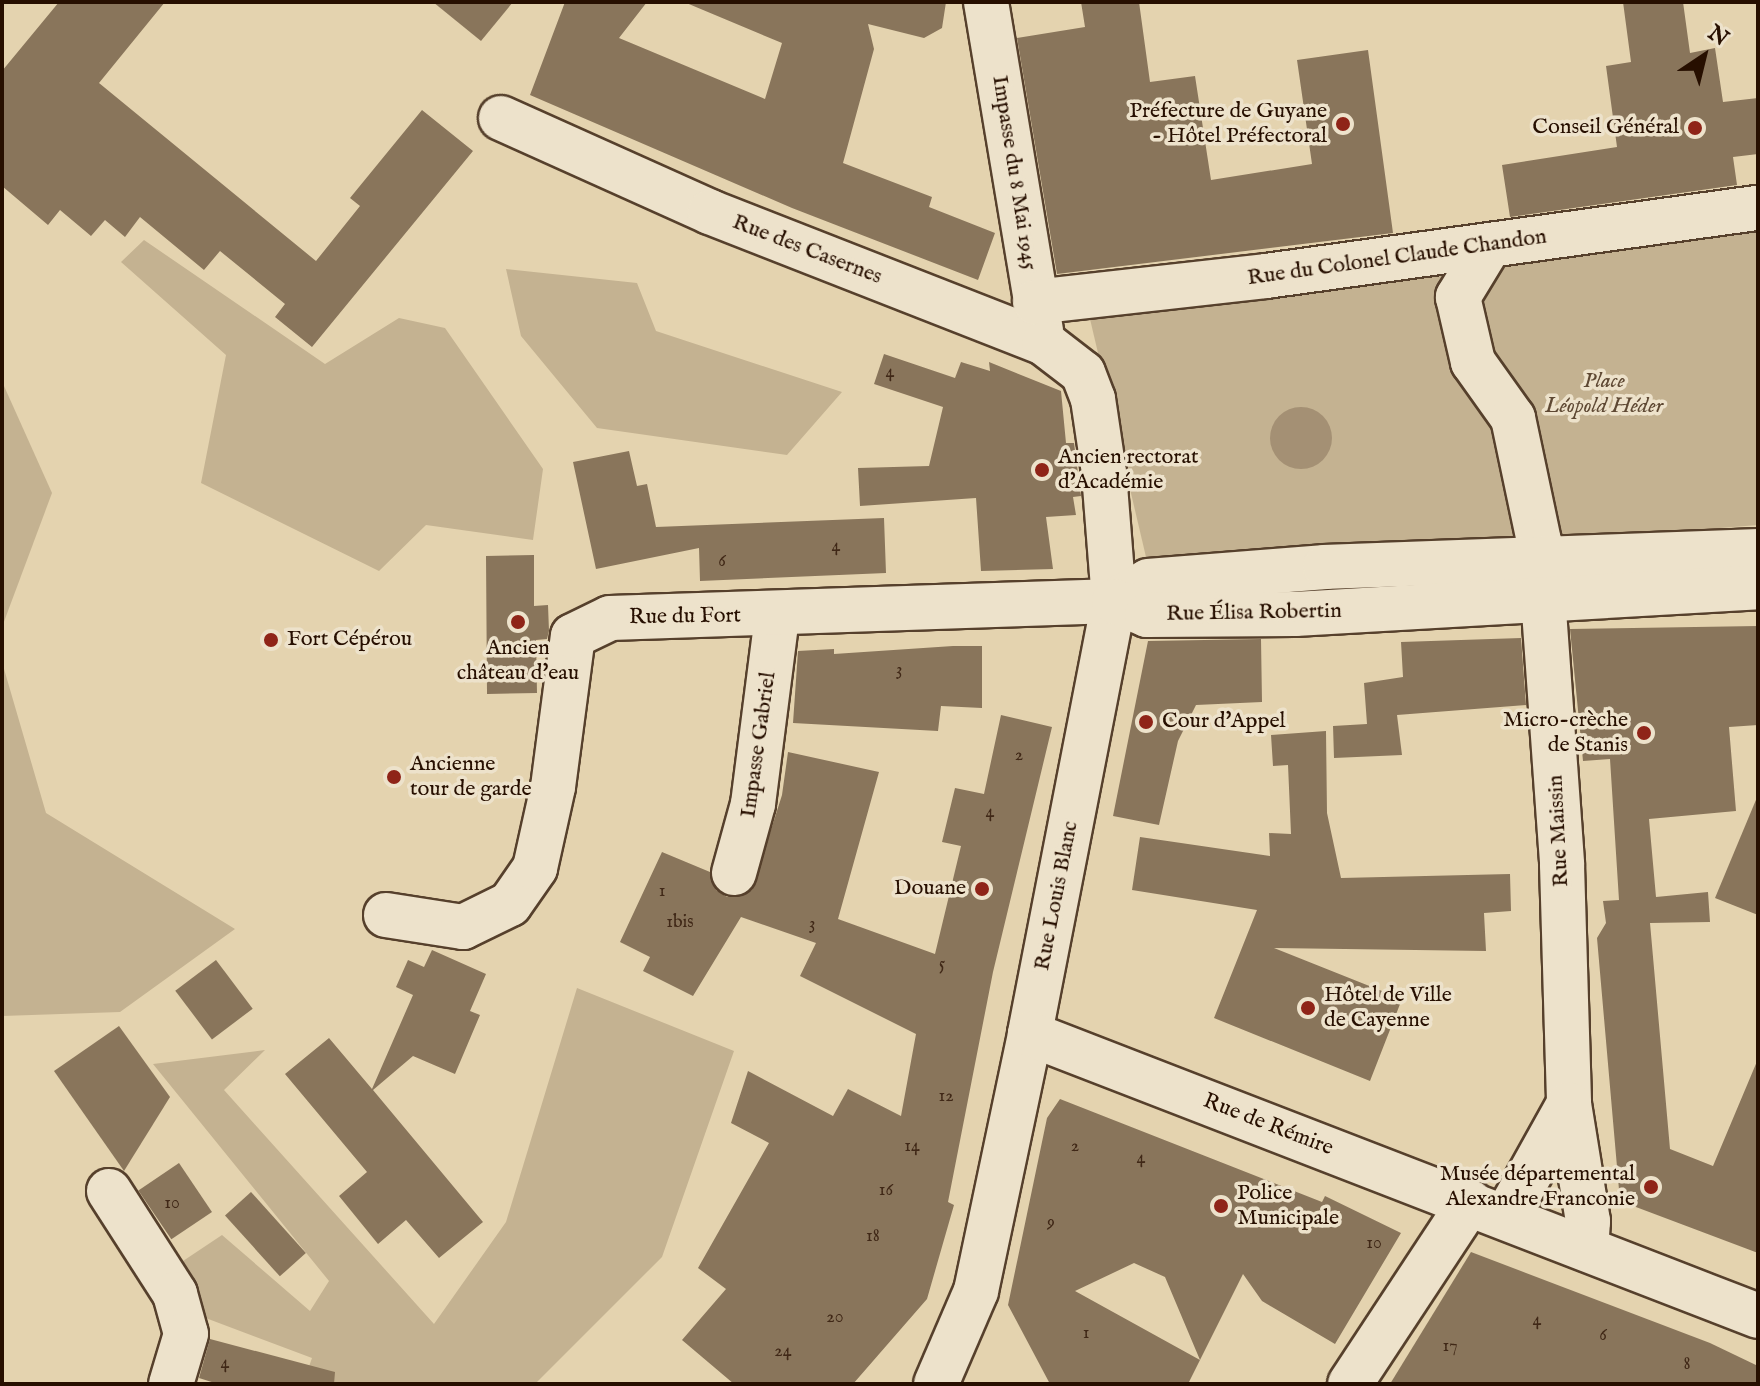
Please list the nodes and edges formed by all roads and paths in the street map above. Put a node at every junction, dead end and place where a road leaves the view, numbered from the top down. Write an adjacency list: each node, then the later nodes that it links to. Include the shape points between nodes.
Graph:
1 (986, 2): 5 (street, Impasse du 8 Mai 1945)
2 (501, 118): 5 (street, Rue des Casernes, via 710,212)
3 (1758, 208): 4 (street, Rue du Colonel Claude Chandon)
4 (1489, 246): 5 (street, Rue du Colonel Claude Chandon); 8 (street, Rue Maissin, via 1458,297 1473,362 1513,418 1531,485)
5 (1040, 322): 6 (street, Rue des Casernes, via 1076,364)
6 (1093, 399): 10 (street, Rue Louis Blanc)
7 (1758, 551): 8 (street, Rue Élisa Robertin)
8 (1540, 558): 10 (street, Rue Élisa Robertin, via 1148,581); 11 (street, Rue Maissin)
9 (1758, 587): 11 (street, Rue Élisa Robertin)
10 (1114, 601): 11 (street, Rue Élisa Robertin, via 1147,615); 12 (street, Rue du Fort); 15 (street, Rue Louis Blanc)
11 (1543, 603): 16 (street, Rue Maissin, via 1562,865)
12 (777, 616): 13 (street, Impasse Gabriel, via 753,804); 14 (street, Rue du Fort, via 610,618 573,636 553,787 535,868 510,904 463,927)
13 (734, 873)
14 (386, 915)
15 (1030, 1034): 18 (street, Rue de Rémire); 22 (street, Rue Louis Blanc, via 976,1291)
16 (1569, 1104): 18 (street); 19 (street, Rue Maissin, via 1588,1221)
17 (109, 1191): 21 (street, via 175,1294 186,1334)
18 (1488, 1209): 19 (street, Rue de Rémire); 23 (street)
19 (1586, 1249): 20 (street, Rue de Rémire)
20 (1758, 1316)
21 (171, 1384)
22 (936, 1384)
23 (1350, 1384)

